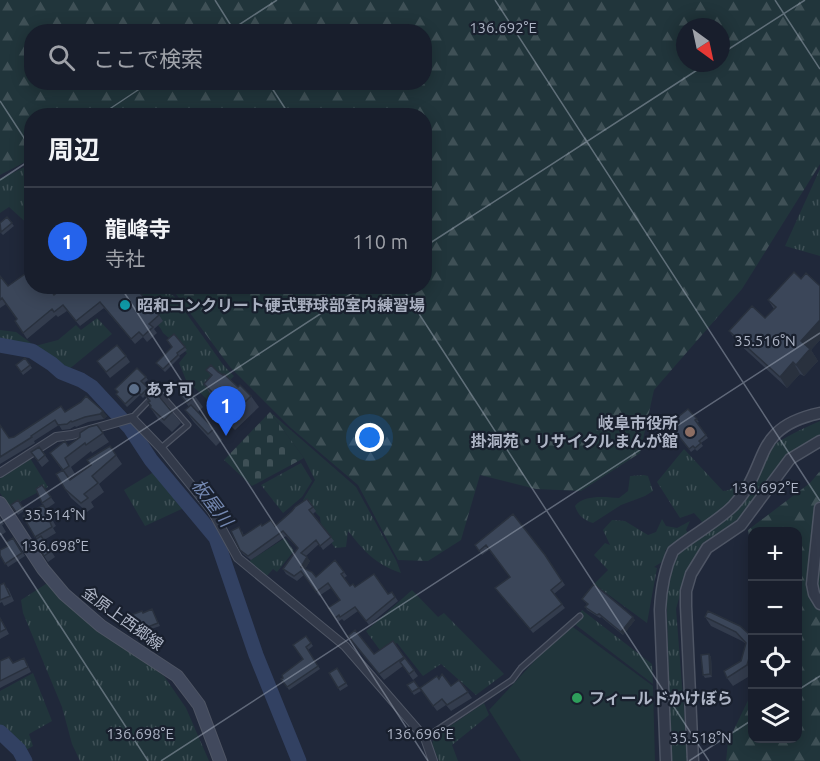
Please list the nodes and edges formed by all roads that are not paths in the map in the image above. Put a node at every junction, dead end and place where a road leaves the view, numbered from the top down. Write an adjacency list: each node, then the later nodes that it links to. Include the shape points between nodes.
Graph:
1 (820, 413): 13 (street, via 784,425 760,456 744,492 732,506 680,545 669,561 660,610)
2 (130, 419): 4 (street); 4 (lane, via 158,392 188,425); 5 (street, via 56,437)
3 (820, 441): 14 (street, via 790,459 741,525 707,549 691,574 686,591)
4 (161, 448): 10 (street, via 212,511 238,558 345,646)
5 (0, 473)
6 (0, 503): 11 (main road, 金原上西郷線, via 64,594 101,626 177,676 199,705)
7 (820, 508): 8 (street, via 813,584)
8 (820, 604)
9 (580, 616): 10 (lane, via 512,680)
10 (425, 738): 12 (street)
11 (220, 761)
12 (433, 761)
13 (666, 761)
14 (693, 761)

